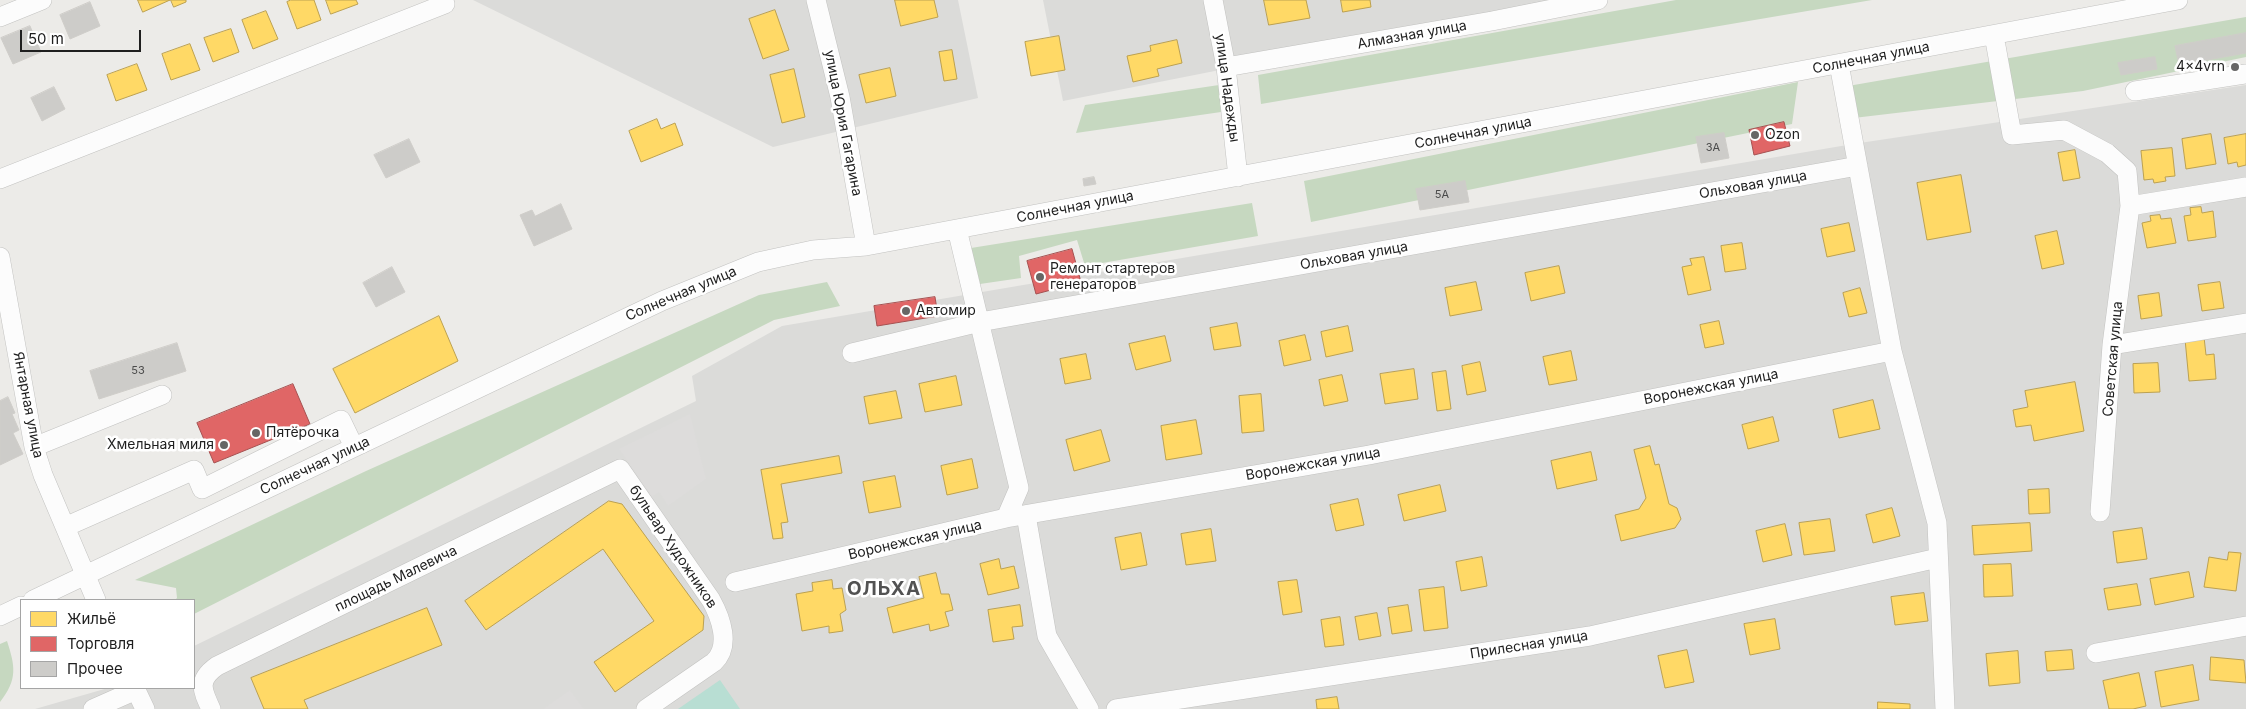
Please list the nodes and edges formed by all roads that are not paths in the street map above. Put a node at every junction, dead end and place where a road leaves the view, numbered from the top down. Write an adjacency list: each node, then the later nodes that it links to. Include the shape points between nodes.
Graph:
1 (42, 0): 7 (street)
2 (816, 0): 19 (street, улица Юрия Гагарина, via 840,97)
3 (1213, 0): 10 (street, улица Надежды)
4 (1598, 0): 10 (street, Алмазная улица)
5 (2178, 0): 8 (street, Солнечная улица)
6 (445, 4): 15 (street)
7 (0, 17)
8 (1994, 35): 9 (street, Солнечная улица); 17 (street, Советская улица, via 2012,135 2064,130 2107,153 2127,171)
9 (1839, 64): 13 (street); 14 (street, Солнечная улица)
10 (1226, 67): 14 (street, улица Надежды)
11 (2246, 74): 12 (street)
12 (2135, 92)
13 (1858, 166): 21 (street, Ольховая улица); 24 (street)
14 (1238, 177): 18 (street, Солнечная улица)
15 (0, 179)
16 (2246, 187): 17 (street)
17 (2130, 206): 23 (street, Советская улица)
18 (957, 229): 19 (street, Солнечная улица); 21 (street)
19 (866, 246): 28 (street, Солнечная улица, via 813,250 758,262 707,281)
20 (0, 257): 27 (street, Янтарная улица)
21 (980, 322): 25 (street, Ольховая улица); 32 (street, via 1019,488)
22 (2246, 323): 23 (street)
23 (2112, 345): 30 (street, Советская улица)
24 (1892, 351): 31 (street, Воронежская улица, via 1369,455); 34 (street, via 1937,523)
25 (852, 353)
26 (162, 395): 27 (street)
27 (34, 447): 33 (street, Янтарная улица)
28 (354, 447): 33 (street, via 341,420 202,488 194,470); 35 (street, Солнечная улица)
29 (620, 469): 46 (street, площадь Малевича, via 217,666 204,677 202,686); 47 (street, бульвар Художников, via 718,612 724,648 714,662)
30 (2100, 512)
31 (1026, 515): 32 (street, Воронежская улица); 48 (street, via 1047,636)
32 (1006, 518): 36 (street, Воронежская улица)
33 (65, 527): 35 (street, Янтарная улица)
34 (1938, 558): 49 (street, Прилесная улица, via 1590,636); 50 (street)
35 (85, 575): 37 (street, Солнечная улица); 38 (street, Янтарная улица)
36 (735, 582)
37 (35, 599)
38 (96, 599)
39 (20, 606): 40 (street)
40 (0, 616)
41 (2246, 626): 42 (street)
42 (2096, 654)
43 (135, 689): 44 (street); 45 (street)
44 (93, 709)
45 (145, 709)
46 (211, 709)
47 (646, 709)
48 (1089, 709)
49 (1116, 709)
50 (1945, 709)

